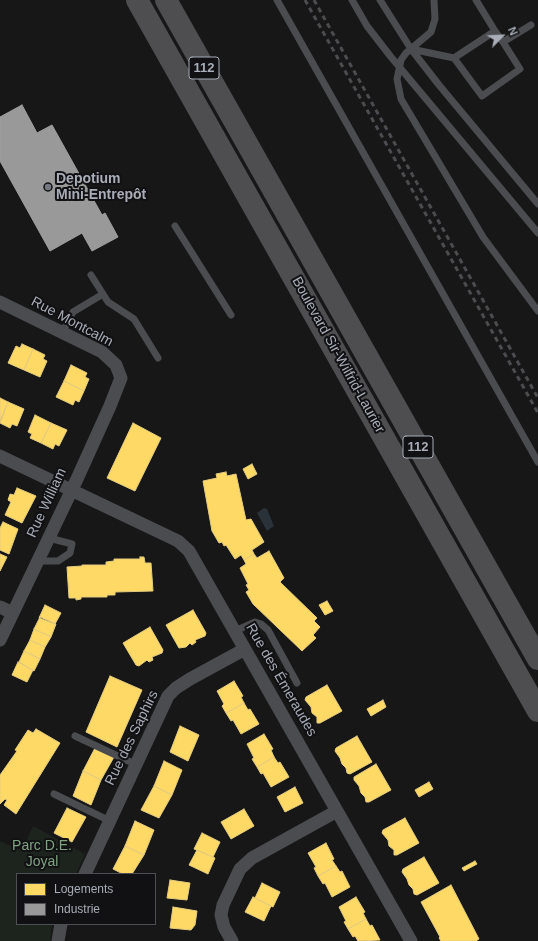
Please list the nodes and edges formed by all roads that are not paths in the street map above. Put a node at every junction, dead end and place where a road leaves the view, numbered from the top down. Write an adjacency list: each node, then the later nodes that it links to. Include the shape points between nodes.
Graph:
1 (137, 0): 37 (highway, Boulevard Sir-Wilfrid-Laurier / 112)
2 (166, 0): 35 (highway, Boulevard Sir-Wilfrid-Laurier / 112)
3 (277, 0): 26 (lane)
4 (352, 0): 13 (lane, via 367,26)
5 (380, 0): 11 (lane)
6 (434, 0): 11 (lane, via 435,19 432,32)
7 (476, 0): 9 (lane)
8 (531, 25): 10 (lane)
9 (495, 31): 10 (lane); 12 (lane)
10 (502, 42): 12 (lane, via 520,69 482,96)
11 (411, 48): 12 (lane); 13 (lane, via 403,56); 14 (lane)
12 (454, 58)
13 (399, 67): 16 (lane); 20 (lane, via 399,90 408,112 483,237)
14 (538, 204)
15 (175, 226): 21 (lane)
16 (538, 233)
17 (91, 275): 18 (lane)
18 (103, 294): 22 (lane, via 73,312); 23 (lane, via 108,302 134,319)
19 (0, 302): 22 (street, Rue Montcalm)
20 (538, 311)
21 (230, 315)
22 (62, 333): 24 (street, Rue Montcalm, via 102,352 116,365)
23 (158, 358)
24 (121, 378): 27 (street, Rue William)
25 (0, 456): 27 (street, Rue des Émeraudes)
26 (538, 462)
27 (72, 490): 28 (street, Rue William); 32 (street, Rue des Émeraudes, via 178,541 189,551)
28 (49, 538): 29 (street, Rue William); 29 (lane, via 72,544 70,553 58,561)
29 (38, 561): 31 (street, Rue William)
30 (0, 607): 31 (street)
31 (13, 613): 33 (street, Rue William)
32 (235, 631): 34 (street, Rue des Émeraudes); 36 (lane, via 255,622 261,624 268,630)
33 (0, 640)
34 (245, 649): 39 (street, Rue des Saphirs, via 190,679 168,696); 41 (street, Rue des Émeraudes)
35 (538, 659)
36 (297, 682)
37 (538, 711)
38 (75, 736): 39 (lane)
39 (137, 765): 42 (street, Rue des Saphirs)
40 (54, 794): 42 (lane)
41 (337, 811): 46 (street, via 252,858 240,869 221,915); 47 (street, Rue des Émeraudes)
42 (110, 822): 43 (street, Rue des Saphirs)
43 (85, 873)
44 (61, 925): 45 (street)
45 (58, 941)
46 (232, 941)
47 (411, 941)

